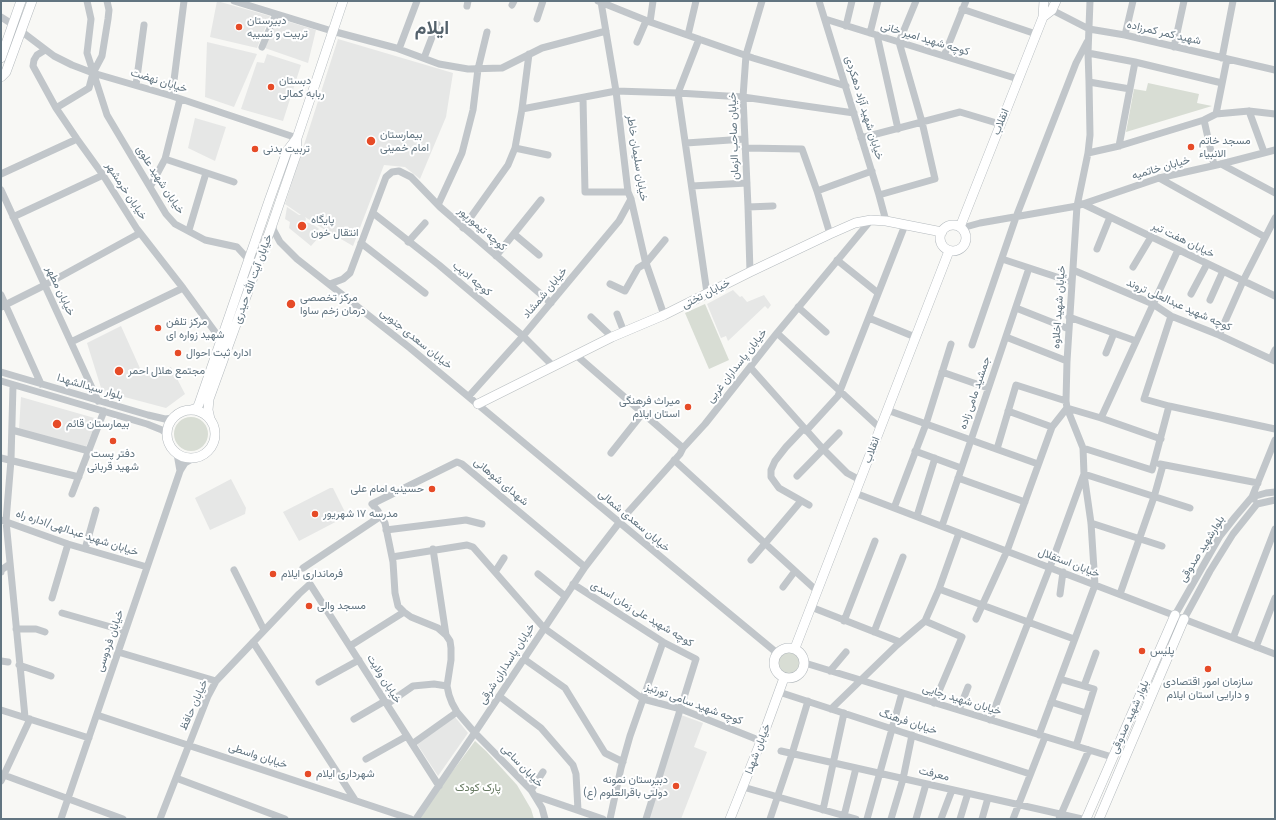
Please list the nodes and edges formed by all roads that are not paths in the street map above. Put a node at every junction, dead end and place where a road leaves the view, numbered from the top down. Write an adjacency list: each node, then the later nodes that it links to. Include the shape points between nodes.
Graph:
1 (21, 1): 34 (main road)
2 (32, 1): 39 (main road)
3 (87, 1): 65 (street, خیابان شهید علوی, via 91,19 87,52)
4 (107, 1): 65 (street, via 109,10 102,56)
5 (184, 1): 75 (street)
6 (234, 1): 28 (street)
7 (342, 1): 40 (main road, خیابان آیت الله حیدری)
8 (417, 1): 53 (street)
9 (543, 1): 31 (street)
10 (653, 1): 33 (street)
11 (696, 1): 45 (street)
12 (762, 1): 57 (street, خیابان صاحب الزمان)
13 (819, 1): 32 (street, خیابان شهید آزاد دهکردی)
14 (852, 1): 37 (street)
15 (878, 1): 43 (street)
16 (916, 1): 50 (street)
17 (966, 1): 26 (street)
18 (1056, 1): 27 (main road)
19 (1090, 1): 38 (street, خیابان شهید اخلاوه)
20 (1133, 1): 46 (street)
21 (1184, 1): 52 (street)
22 (1233, 1): 61 (street)
23 (599, 2): 25 (street); 41 (street, خیابان سلیمان خاطر)
24 (1042, 2): 27 (main road); 30 (main road, انقلاب)
25 (612, 4): 33 (street)
26 (962, 9): 44 (street); 58 (street)
27 (1052, 10): 30 (main road, انقلاب); 38 (street, شهید کمر کمرزاده)
28 (276, 14): 40 (street); 51 (street)
29 (1, 17): 34 (street)
30 (1043, 17): 44 (main road, انقلاب)
31 (537, 19)
32 (825, 19): 37 (street, کوچه شهید امیر خانی); 71 (street, خیابان شهید آزاد دهکردی)
33 (648, 21): 45 (street); 49 (street)
34 (12, 24): 59 (main road)
35 (437, 24): 60 (street)
36 (144, 25): 70 (street)
37 (846, 26): 43 (street, کوچه شهید امیر خانی)
38 (1088, 29): 46 (street, شهید کمر کمرزاده); 48 (street, خیابان شهید اخلاوه)
39 (21, 31): 54 (street, خیابان نهضت); 66 (main road, via 6,72)
40 (332, 31): 53 (street); 89 (main road, خیابان آیت الله حیدری)
41 (606, 31): 55 (street, via 542,48); 73 (street, خیابان سلیمان خاطر)
42 (487, 32): 64 (street)
43 (873, 34): 50 (street, کوچه شهید امیر خانی); 88 (street)
44 (1036, 34): 67 (main road, انقلاب)
45 (688, 35): 47 (street)
46 (1125, 35): 52 (street, شهید کمر کمرزاده)
47 (699, 39): 57 (street); 74 (street)
48 (1088, 40): 56 (street, خیابان شهید اخلاوه); 124 (street, via 1076,63)
49 (637, 42)
50 (899, 42): 58 (street, کوچه شهید امیر خانی); 86 (street)
51 (262, 47)
52 (1174, 47): 61 (street, شهید کمر کمرزاده)
53 (399, 49): 60 (street)
54 (45, 50): 65 (street, خیابان نهضت); 79 (street, خیابان خرمشهر, via 37,55 33,66)
55 (529, 54): 64 (street, via 502,68); 80 (street)
56 (1088, 54): 62 (street); 68 (street, خیابان شهید اخلاوه)
57 (746, 56): 71 (street); 76 (street, خیابان صاحب الزمان)
58 (944, 56): 67 (street, کوچه شهید امیر خانی)
59 (1, 58)
60 (424, 58): 64 (street, via 439,64)
61 (1224, 59): 63 (street, شهید کمر کمرزاده); 69 (street)
62 (1135, 62): 69 (street); 72 (street)
63 (1274, 67)
64 (478, 69): 118 (street, via 473,110 462,153)
65 (93, 73): 70 (street, خیابان نهضت); 79 (street, via 89,88); 111 (street, خیابان شهید علوی, via 107,115)
66 (1, 78)
67 (1018, 79): 87 (main road, انقلاب)
68 (1089, 82): 72 (street); 99 (street, خیابان شهید اخلاوه)
69 (1222, 83): 83 (street)
70 (136, 85): 75 (street, خیابان نهضت)
71 (846, 86): 82 (street, خیابان شهید آزاد دهکردی)
72 (1130, 90): 94 (street)
73 (616, 91): 74 (street); 77 (street); 116 (street, خیابان سلیمان خاطر)
74 (678, 93): 76 (street); 93 (street)
75 (172, 96): 78 (street, خیابان نهضت)
76 (743, 97): 82 (street); 92 (street, خیابان صاحب الزمان)
77 (583, 98): 80 (street); 116 (street, via 585,192)
78 (180, 99): 89 (street, خیابان نهضت); 101 (street)
79 (56, 108): 91 (street, خیابان خرمشهر)
80 (522, 109): 95 (street)
81 (1249, 112): 83 (street); 84 (street); 98 (street)
82 (854, 113): 90 (street, خیابان شهید آزاد دهکردی)
83 (1216, 114): 85 (street)
84 (1275, 114)
85 (1204, 120): 94 (street); 102 (street)
86 (922, 122): 87 (street, via 960,112); 88 (street); 115 (street, via 935,179)
87 (1000, 124): 133 (main road, انقلاب)
88 (898, 128): 90 (street)
89 (297, 138): 130 (main road, خیابان آیت الله حیدری, via 296,155); 149 (main road, خیابان آیت الله حیدری, via 287,151)
90 (862, 138): 103 (street, خیابان شهید آزاد دهکردی)
91 (77, 139): 105 (street); 106 (street, خیابان خرمشهر)
92 (745, 139): 93 (street); 96 (street, خیابان صاحب الزمان)
93 (686, 143): 110 (street)
94 (1119, 146): 99 (street)
95 (515, 148): 100 (street); 132 (street, via 508,165)
96 (745, 148): 109 (street, خیابان صاحب الزمان); 113 (street, via 802,149)
97 (1275, 150): 98 (street, خیابان خاتمیه)
98 (1264, 152): 102 (street, خیابان خاتمیه)
99 (1088, 154): 119 (street, خیابان شهید اخلاوه)
100 (548, 155)
101 (165, 159): 104 (street); 111 (street)
102 (1218, 165): 107 (street, خیابان خاتمیه); 114 (street)
103 (872, 171): 113 (street); 115 (street, خیابان شهید آزاد دهکردی)
104 (206, 173): 108 (street); 134 (street)
105 (1, 174)
106 (103, 175): 123 (street); 136 (street, خیابان خرمشهر)
107 (1159, 178): 119 (street, خیابان خاتمیه); 140 (street)
108 (234, 182)
109 (747, 183): 110 (street); 121 (street, خیابان صاحب الزمان)
110 (692, 186): 166 (street)
111 (150, 187): 134 (street, خیابان شهید علوی, via 175,224)
112 (1, 190): 123 (street, خیابان مطهر)
113 (817, 191): 138 (street)
114 (1275, 192)
115 (879, 195): 128 (street, خیابان شهید آزاد دهکردی)
116 (630, 196): 152 (street, خیابان سلیمان خاطر); 172 (street, خیابان شمشاد, via 619,221)
117 (541, 200): 137 (street)
118 (438, 205): 122 (street, کوچه تیمورپور, via 399,170 386,178); 132 (street, کوچه تیمورپور)
119 (1080, 205): 124 (street); 125 (street, خیابان هفت تیر); 156 (street, خیابان شهید اخلاوه)
120 (773, 206): 121 (street)
121 (748, 207): 157 (street, خیابان صاحب الزمان)
122 (373, 213): 142 (street, کوچه ادیب); 143 (street)
123 (13, 217): 163 (street, خیابان مطهر)
124 (1016, 217): 133 (street); 150 (street)
125 (1110, 217): 139 (street, خیابان هفت تیر); 144 (street)
126 (1275, 218): 140 (street)
127 (871, 220): 128 (main road, خیابان تختی); 138 (main road, خیابان تختی, via 855,223); 151 (street, خیابان پاسداران غربی)
128 (886, 221): 131 (main road, خیابان تختی)
129 (425, 223): 142 (street)
130 (272, 225): 161 (street, خیابان سعدی جنوبی, via 280,242 297,259); 212 (main road, خیابان آیت الله حیدری)
131 (905, 225): 135 (main road, خیابان تختی); 167 (street)
132 (463, 228): 148 (street, کوچه تیمورپور)
133 (961, 228): 135 (main road, via 956,225 949,226); 146 (main road, via 966,236 965,245 958,251)
134 (189, 230): 149 (street, خیابان شهید علوی, via 205,240 237,247)
135 (942, 232): 146 (main road, via 940,242)
136 (140, 233): 163 (street); 164 (street, خیابان خرمشهر)
137 (514, 234): 147 (street); 148 (street)
138 (830, 234): 157 (main road, خیابان تختی)
139 (1151, 237): 145 (street, خیابان هفت تیر); 154 (street)
140 (1265, 237): 159 (street)
141 (665, 240): 152 (street)
142 (408, 242): 189 (street, کوچه ادیب)
143 (361, 243): 161 (street, via 350,273); 165 (street)
144 (1097, 249)
145 (1178, 250): 153 (street, خیابان هفت تیر); 173 (street)
146 (949, 251): 190 (main road, انقلاب)
147 (539, 255)
148 (496, 256): 172 (street, کوچه تیمورپور)
149 (248, 259): 193 (main road, خیابان آیت الله حیدری)
150 (1002, 259): 155 (street); 197 (street)
151 (837, 260): 167 (street); 175 (street, خیابان پاسداران غربی)
152 (646, 263): 162 (street, via 638,268 625,291); 178 (street, خیابان سلیمان خاطر)
153 (1207, 264): 158 (street, خیابان هفت تیر); 168 (street)
154 (1133, 267)
155 (1029, 268): 160 (street); 176 (street, جمشید مامی زاده)
156 (1073, 270): 160 (street, خیابان شهید اخلاوه); 173 (street, کوچه شهید عبدالعلی تروند)
157 (750, 272): 166 (main road, خیابان تختی)
158 (1223, 272): 159 (street, خیابان هفت تیر); 171 (street)
159 (1243, 281): 170 (street, خیابان هفت تیر); 188 (street)
160 (1072, 282): 181 (street, خیابان شهید اخلاوه)
161 (330, 284): 213 (street, خیابان سعدی جنوبی)
162 (610, 284)
163 (45, 285): 174 (street); 195 (street, خیابان مطهر)
164 (183, 288): 193 (street, خیابان خرمشهر); 195 (street)
165 (425, 293)
166 (707, 293): 178 (main road, خیابان تختی)
167 (878, 293): 182 (street)
168 (1191, 294)
169 (1, 295): 174 (street)
170 (1275, 296)
171 (1210, 300)
172 (551, 303): 189 (street, خیابان شمشاد)
173 (1153, 304): 179 (street, کوچه شهید عبدالعلی تروند); 194 (street)
174 (4, 306): 208 (street)
175 (798, 307): 185 (street); 186 (street, خیابان پاسداران غربی)
176 (1016, 308): 183 (street); 191 (street, جمشید مامی زاده)
177 (617, 314): 184 (street)
178 (664, 315): 184 (main road, خیابان تختی)
179 (1171, 316): 188 (street, کوچه شهید عبدالعلی تروند); 217 (street, via 1144,400)
180 (592, 317): 192 (street)
181 (1069, 317): 183 (street, خیابان شهید اخلاوه); 187 (street)
182 (868, 318): 190 (street); 211 (street)
183 (1069, 329): 202 (street, خیابان شهید اخلاوه)
184 (624, 332): 192 (main road, خیابان تختی)
185 (826, 332)
186 (777, 333): 204 (street, خیابان پاسداران غربی); 211 (street)
187 (1114, 333): 194 (street); 199 (street)
188 (1219, 335): 201 (street, کوچه شهید عبدالعلی تروند)
189 (523, 336): 203 (street, کوچه ادیب); 213 (street, خیابان شمشاد)
190 (916, 337): 219 (main road, انقلاب)
191 (1006, 337): 202 (street); 210 (street, جمشید مامی زاده)
192 (612, 338): 200 (main road, خیابان تختی)
193 (221, 340): 212 (main road, خیابان آیت الله حیدری)
194 (1136, 341): 224 (street)
195 (71, 342): 214 (street, خیابان مطهر)
196 (951, 344): 206 (street)
197 (972, 345)
198 (1275, 350): 201 (street)
199 (1106, 353)
200 (576, 354): 203 (main road, خیابان تختی); 222 (street)
201 (1273, 360)
202 (1066, 361): 216 (street, خیابان شهید اخلاوه)
203 (553, 366): 215 (main road, خیابان تختی)
204 (750, 367): 229 (street); 237 (street, خیابان پاسداران غربی)
205 (1, 372): 208 (street, بلوار سیدالشهدا)
206 (942, 372): 210 (street); 226 (street)
207 (1, 381): 209 (street, بلوار سیدالشهدا)
208 (41, 384): 214 (street, بلوار سیدالشهدا)
209 (13, 385): 220 (street, بلوار سیدالشهدا); 231 (street)
210 (988, 388): 235 (street, جمشید مامی زاده)
211 (840, 391): 228 (street); 229 (street)
212 (207, 393): 218 (main road, خیابان آیت الله حیدری, via 197,408); 225 (main road, خیابان آیت الله حیدری)
213 (469, 396): 215 (street, خیابان سعدی جنوبی)
214 (98, 400): 223 (street, بلوار سیدالشهدا, via 159,418)
215 (478, 404): 277 (street, خیابان سعدی شمالی)
216 (1067, 405): 221 (street, via 1016,385); 224 (street); 227 (street); 238 (street, خیابان شهید اخلاوه)
217 (1169, 406): 230 (street); 234 (street)
218 (191, 410): 223 (main road); 225 (main road, via 198,411)
219 (887, 410): 226 (street); 228 (main road, انقلاب)
220 (104, 411): 233 (street, بلوار سیدالشهدا, via 147,424); 242 (street)
221 (1008, 411): 227 (street); 240 (street)
222 (642, 414): 237 (street); 243 (street)
223 (174, 418): 233 (main road)
224 (1101, 418): 234 (street)
225 (210, 419): 247 (main road, via 216,432 212,447 207,453)
226 (926, 424): 235 (street); 241 (street)
227 (1052, 427): 250 (street)
228 (880, 428): 259 (main road, انقلاب)
229 (805, 429): 239 (street); 267 (street, via 774,461 771,470 771,477 779,488)
230 (1275, 429)
231 (12, 430): 242 (street); 248 (street)
232 (838, 433): 239 (street)
233 (167, 434): 244 (main road, via 168,441)
234 (1160, 439): 252 (street)
235 (971, 440): 240 (street); 253 (street, جمشید مامی زاده)
236 (1275, 440): 260 (street, بلوارشهید صدوقی)
237 (683, 448): 249 (street, خیابان پاسداران غربی)
238 (1083, 448): 252 (street); 255 (street, خیابان شهید اخلاوه)
239 (823, 449): 257 (street); 259 (street, via 847,473)
240 (996, 449): 250 (street)
241 (915, 451): 246 (street); 271 (street)
242 (88, 452): 256 (street)
243 (611, 452)
244 (177, 454): 247 (main road); 254 (street, خیابان فردوسی)
245 (1, 458): 248 (street)
246 (935, 458): 253 (street); 275 (street)
247 (192, 459): 254 (street, خیابان فردوسی)
248 (10, 460): 256 (street); 276 (street)
249 (674, 460): 277 (street, خیابان پاسداران غربی); 287 (street)
250 (1038, 464): 268 (street)
251 (1163, 465): 252 (street); 260 (street); 264 (street)
252 (1153, 466)
253 (961, 468): 258 (street, جمشید مامی زاده)
254 (180, 471): 297 (street, خیابان فردوسی)
255 (1084, 474): 264 (street); 278 (street, خیابان شهید اخلاوه); 299 (street)
256 (79, 476): 263 (street)
257 (797, 476)
258 (958, 478): 268 (street); 280 (street, جمشید مامی زاده)
259 (860, 480): 262 (main road, انقلاب)
260 (1258, 483): 265 (street, بلوارشهید صدوقی)
261 (1275, 492): 265 (street)
262 (855, 493): 271 (street, خیابان استقلال); 312 (main road, انقلاب)
263 (72, 494)
264 (1154, 497): 272 (street); 284 (street)
265 (1252, 497): 269 (street); 322 (street, بلوارشهید صدوقی, via 1220,536)
266 (1275, 500): 269 (street)
267 (801, 501): 270 (street); 287 (street)
268 (1024, 502): 291 (street)
269 (1257, 504): 324 (street, بلوارشهید صدوقی, via 1233,534)
270 (809, 505)
271 (894, 508): 275 (street, خیابان استقلال)
272 (1190, 508)
273 (96, 510): 289 (street)
274 (381, 516): 282 (street); 298 (street, شهدای شوهانی, via 372,504 457,462); 300 (street)
275 (916, 516): 280 (street, خیابان استقلال)
276 (4, 521): 286 (street, خیابان شهید عبدالهی/اداره راه); 296 (street)
277 (619, 523): 298 (street, خیابان پاسداران شرقی); 345 (street, خیابان سعدی شمالی)
278 (1091, 523): 284 (street); 309 (street, خیابان شهید اخلاوه)
279 (482, 524): 282 (street, via 466,520)
280 (942, 526): 283 (street, خیابان استقلال)
281 (1275, 529): 335 (street)
282 (386, 530): 292 (street)
283 (959, 533): 291 (street, خیابان استقلال); 311 (street)
284 (1139, 540): 288 (street); 314 (street)
285 (875, 541): 325 (street)
286 (68, 544): 289 (street, خیابان شهید عبدالهی/اداره راه); 316 (street)
287 (765, 544): 295 (street); 302 (street)
288 (1162, 546)
289 (86, 549): 297 (street, خیابان شهید عبدالهی/اداره راه)
290 (433, 550): 292 (street); 304 (street, کوچه شهید سامی تورتیز, via 467,545 474,547); 334 (street)
291 (1007, 551): 299 (street, خیابان استقلال); 318 (street)
292 (392, 557): 320 (street, via 395,593 398,606)
293 (903, 557): 333 (street)
294 (504, 558): 304 (street)
295 (751, 560)
296 (10, 564): 303 (street); 329 (street)
297 (147, 567): 331 (street, خیابان فردوسی)
298 (585, 567): 308 (street, خیابان پاسداران شرقی)
299 (1050, 567): 305 (street, خیابان استقلال); 327 (street)
300 (303, 568)
301 (234, 570): 330 (street)
302 (796, 571): 310 (street); 312 (street)
303 (1, 572)
304 (496, 572): 328 (street, کوچه شهید سامی تورتیز)
305 (1063, 572): 309 (street, خیابان استقلال); 313 (street)
306 (538, 574): 315 (street)
307 (310, 584): 330 (street, خیابان حافظ); 340 (street, خیابان ولایت)
308 (573, 584): 315 (street, خیابان پاسداران شرقی); 338 (street, کوچه شهید علی زمان اسدی)
309 (1095, 585): 314 (street, خیابان استقلال); 336 (street)
310 (783, 587)
311 (939, 589): 318 (street); 326 (street)
312 (817, 591): 319 (main road, انقلاب)
313 (1060, 594)
314 (1120, 594): 322 (street, خیابان استقلال)
315 (565, 596): 328 (street, خیابان پاسداران شرقی)
316 (52, 598)
317 (1275, 598): 341 (street)
318 (983, 605): 323 (street); 327 (street)
319 (811, 607): 325 (street); 342 (main road, انقلاب)
320 (404, 612): 334 (street, via 438,628); 340 (street)
321 (62, 613): 331 (street)
322 (1174, 615): 324 (street, خیابان استقلال); 394 (main road, بلوار شهید صدوقی)
323 (976, 619)
324 (1184, 619): 335 (street, خیابان استقلال); 442 (main road, بلوار شهید صدوقی)
325 (844, 621): 333 (street)
326 (925, 621): 339 (street); 369 (street, via 962,637)
327 (1028, 622): 336 (street); 380 (street)
328 (544, 628): 348 (street, خیابان پاسداران شرقی); 365 (street, کوچه شهید سامی تورتیز)
329 (16, 629): 332 (street, via 36,629); 351 (street)
330 (264, 630): 337 (street, خیابان حافظ)
331 (125, 631): 343 (street, خیابان فردوسی)
332 (45, 632)
333 (874, 632): 339 (street)
334 (446, 635): 359 (street, via 451,648)
335 (1233, 638): 341 (street, خیابان استقلال)
336 (1074, 639): 355 (street)
337 (253, 642): 357 (street, خیابان حافظ); 414 (street)
338 (663, 642): 365 (street); 370 (street, کوچه شهید علی زمان اسدی, via 696,659)
339 (900, 642): 356 (street)
340 (350, 646): 349 (street, خیابان ولایت)
341 (1256, 646): 347 (street, خیابان استقلال)
342 (795, 648): 345 (main road, via 788,647); 350 (main road, via 804,657)
343 (118, 652): 357 (street); 377 (street, خیابان فردوسی)
344 (846, 652): 352 (street)
345 (777, 653): 354 (main road, via 774,658 775,670)
346 (1096, 653): 360 (street)
347 (1275, 654)
348 (524, 659): 364 (street, خیابان پاسداران شرقی); 396 (street, via 565,688 605,752)
349 (359, 660): 358 (street); 367 (street, خیابان ولایت)
350 (805, 663): 352 (street, خیابان شهید رجایی); 354 (main road, via 796,677)
351 (19, 665): 353 (street); 378 (street)
352 (830, 671): 356 (street, خیابان شهید رجایی)
353 (51, 676)
354 (784, 678): 362 (main road, خیابان شهدا)
355 (1060, 679): 360 (street); 368 (street)
356 (860, 680): 363 (street, خیابان شهید رجایی); 371 (street)
357 (216, 681): 389 (street, خیابان حافظ)
358 (319, 682)
359 (447, 686): 367 (street, via 413,686); 374 (street, خیابان ساعی)
360 (1084, 686): 376 (street, via 1094,689)
361 (968, 687): 373 (street)
362 (779, 692): 366 (street, خیابان فرهنگ); 387 (main road, خیابان شهدا)
363 (902, 693): 369 (street, خیابان شهید رجایی); 381 (street)
364 (499, 696): 382 (street, خیابان پاسداران شرقی); 416 (street, via 541,728 573,765)
365 (642, 699): 370 (street, کوچه شهید سامی تورتیز); 396 (street)
366 (808, 701): 371 (street, خیابان فرهنگ); 393 (street)
367 (386, 702): 379 (street); 384 (street, خیابان ولایت)
368 (1051, 702): 376 (street); 385 (street)
369 (934, 703): 373 (street, خیابان شهید رجایی)
370 (681, 709): 387 (street, کوچه شهید سامی تورتیز); 429 (street)
371 (831, 709): 375 (street, خیابان فرهنگ)
372 (1, 710): 378 (street)
373 (959, 710): 380 (street, خیابان شهید رجایی)
374 (457, 712): 382 (street, خیابان ساعی); 388 (street)
375 (844, 713): 381 (street, خیابان فرهنگ); 397 (street)
376 (1086, 713): 390 (street)
377 (97, 715): 386 (street, خیابان فردوسی); 389 (street, خیابان واسطی)
378 (27, 718): 386 (street); 402 (street)
379 (354, 719)
380 (990, 720): 385 (street, خیابان شهید رجایی)
381 (892, 729): 383 (street, خیابان فرهنگ); 400 (street)
382 (475, 732): 406 (street, خیابان پاسداران شرقی); 409 (street, خیابان ساعی)
383 (912, 735): 401 (street, خیابان فرهنگ); 404 (street)
384 (407, 736): 388 (street, خیابان ولایت); 395 (street)
385 (1042, 736): 390 (street, خیابان شهید رجایی); 401 (street)
386 (89, 738): 412 (street, خیابان فردوسی)
387 (761, 741): 407 (main road, خیابان شهدا)
388 (412, 744): 406 (street, خیابان ولایت)
389 (189, 745): 403 (street, خیابان حافظ); 414 (street, خیابان واسطی)
390 (1076, 746): 391 (street, خیابان شهید رجایی)
391 (1089, 750): 394 (street, خیابان شهید رجایی); 419 (street)
392 (781, 751): 393 (street, معرفت)
393 (792, 754): 397 (street, معرفت); 411 (street)
394 (1112, 757): 441 (main road, بلوار شهید صدوقی)
395 (366, 759)
396 (623, 762): 428 (street)
397 (833, 763): 398 (street, معرفت); 417 (street)
398 (856, 768): 400 (street, معرفت); 418 (street)
399 (543, 772): 409 (street)
400 (879, 773): 404 (street, معرفت); 433 (street)
401 (1030, 774): 415 (street)
402 (2, 776): 412 (street)
403 (176, 778): 422 (street, خیابان حافظ); 423 (street)
404 (903, 779): 405 (street, معرفت); 434 (street)
405 (926, 784): 408 (street, معرفت); 435 (street)
406 (438, 786): 425 (street, خیابان پاسداران شرقی)
407 (742, 787): 411 (street); 430 (main road, خیابان شهدا)
408 (952, 790): 410 (street, معرفت); 436 (street)
409 (534, 793): 416 (street); 426 (street, خیابان ساعی)
410 (968, 793): 413 (street, معرفت); 437 (street)
411 (777, 796): 417 (street); 431 (street)
412 (68, 798): 420 (street, خیابان فردوسی); 421 (street)
413 (988, 798): 415 (street, معرفت); 438 (street)
414 (355, 800): 424 (street, خیابان واسطی)
415 (1018, 805): 419 (street, معرفت); 439 (street)
416 (578, 810): 427 (street)
417 (823, 810): 418 (street)
418 (844, 816): 432 (street)
419 (1060, 817): 440 (street, معرفت)
420 (61, 819)
421 (123, 819)
422 (160, 819)
423 (285, 819)
424 (411, 819)
425 (416, 819)
426 (545, 819)
427 (603, 819)
428 (610, 819)
429 (646, 819)
430 (730, 819)
431 (770, 819)
432 (856, 819)
433 (867, 819)
434 (891, 819)
435 (916, 819)
436 (941, 819)
437 (960, 819)
438 (982, 819)
439 (1013, 819)
440 (1082, 819)
441 (1086, 819)
442 (1098, 819)

